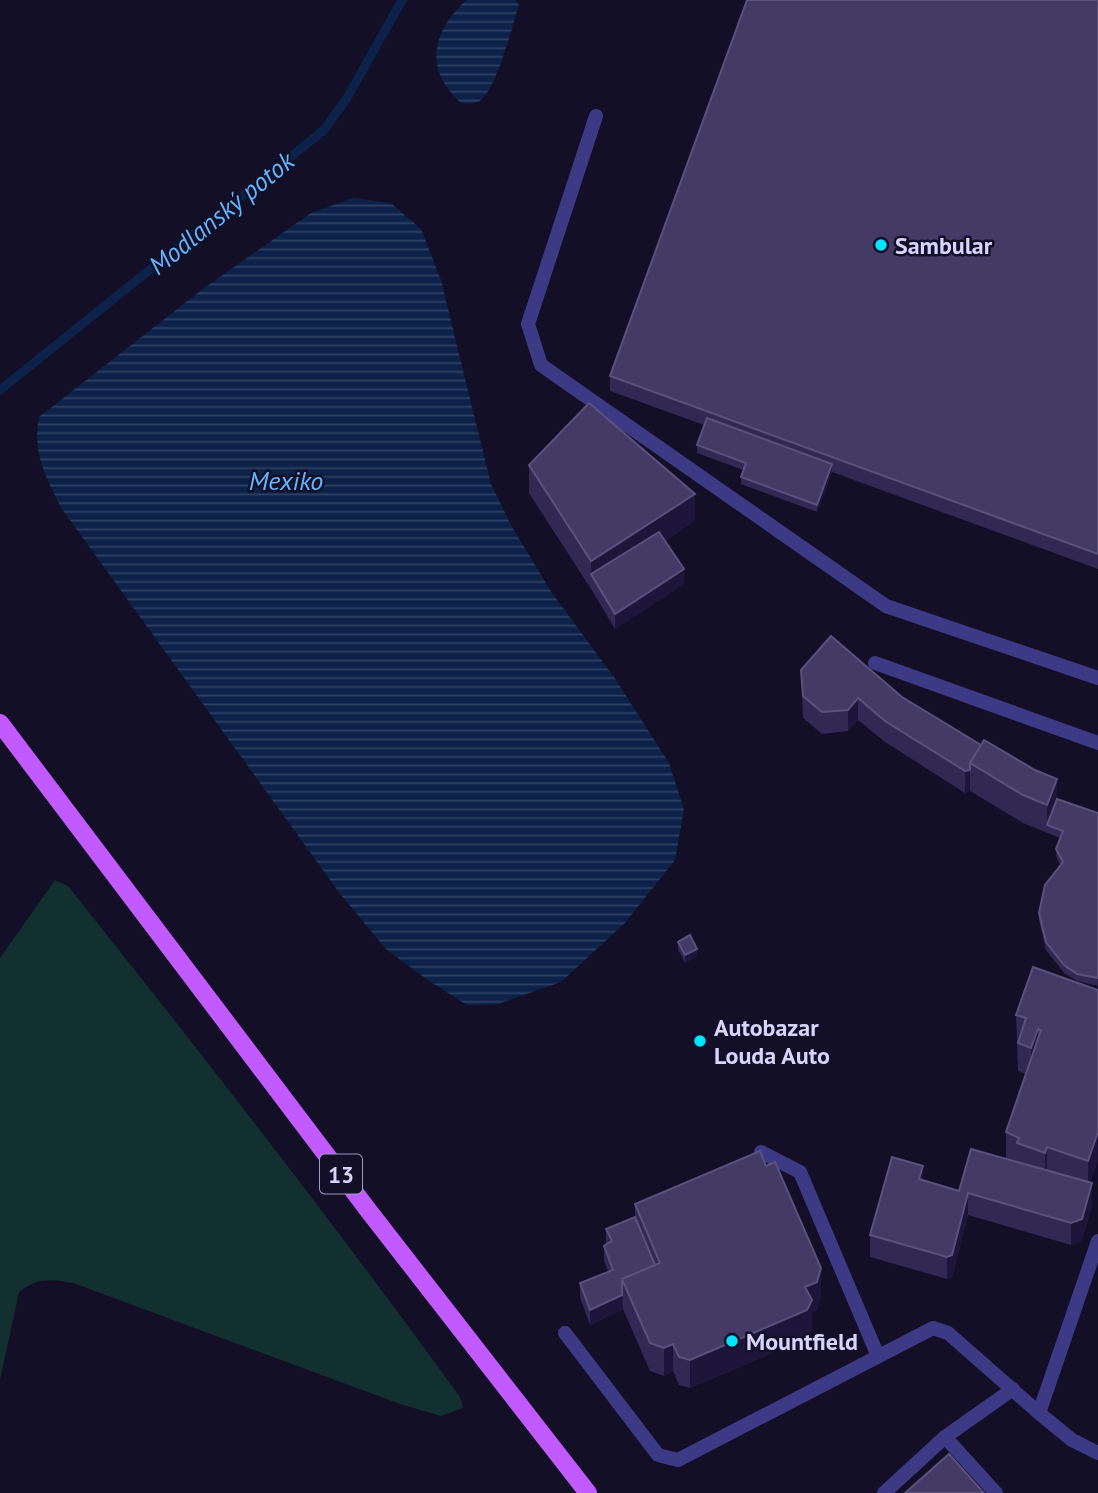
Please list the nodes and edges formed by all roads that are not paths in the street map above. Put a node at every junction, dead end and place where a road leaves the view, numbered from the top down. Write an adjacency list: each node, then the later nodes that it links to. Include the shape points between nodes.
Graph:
1 (596, 116): 3 (lane, via 527,324 541,365 886,606)
2 (874, 663): 5 (lane)
3 (1098, 678)
4 (0, 723): 14 (main road, 13)
5 (1098, 743)
6 (761, 1152): 9 (lane, via 800,1172)
7 (1098, 1241): 11 (lane)
8 (565, 1333): 9 (lane, via 658,1455 678,1460)
9 (878, 1356): 10 (lane, via 933,1328 948,1333)
10 (1013, 1389): 11 (lane); 12 (lane)
11 (1039, 1413): 13 (lane, via 1072,1440)
12 (945, 1437): 15 (lane); 16 (lane)
13 (1098, 1453)
14 (588, 1493)
15 (884, 1493)
16 (996, 1493)

